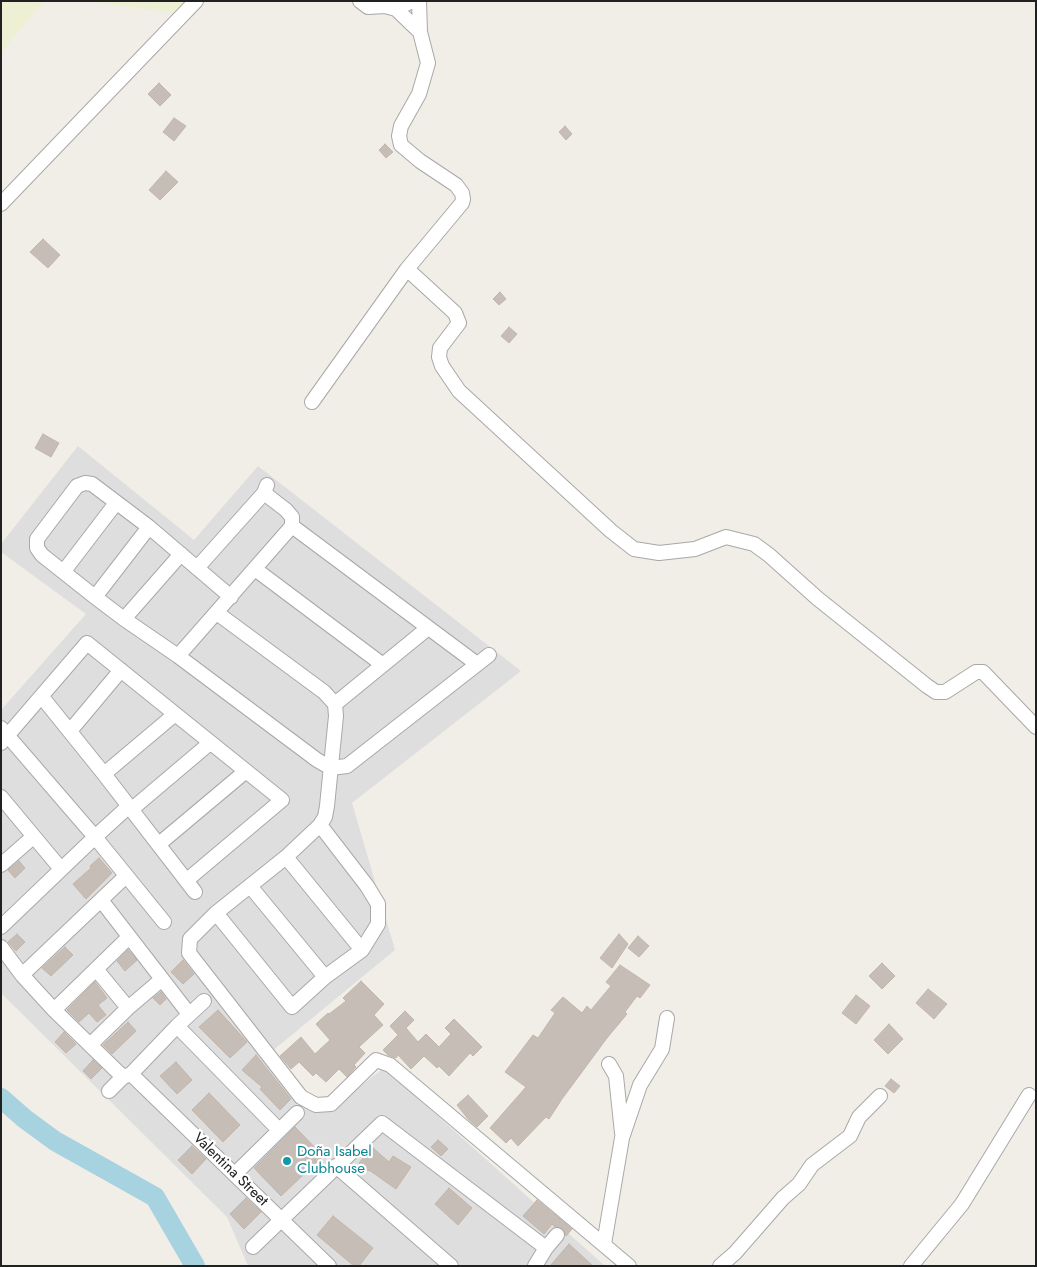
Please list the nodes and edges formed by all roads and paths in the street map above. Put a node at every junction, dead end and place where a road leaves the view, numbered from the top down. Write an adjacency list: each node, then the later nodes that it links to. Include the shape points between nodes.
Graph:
1 (196, 1): 7 (street)
2 (360, 1): 5 (street, via 368,7)
3 (412, 1): 5 (street)
4 (419, 1): 6 (street)
5 (396, 9): 6 (street)
6 (420, 32): 8 (street, via 428,63 419,94 400,126 401,145 456,185 464,199)
7 (1, 204)
8 (408, 270): 9 (street); 30 (street, via 455,313 459,323 440,348 439,356 458,391 634,549 659,553 695,549 726,537 754,544 936,692 945,692 976,672 983,672)
9 (312, 402)
10 (116, 503): 12 (street); 16 (street); 16 (street, via 85,482 77,486 63,503 37,539 37,548)
11 (292, 526): 14 (street, via 292,517 266,489); 15 (street); 21 (street)
12 (149, 527): 13 (street); 17 (street)
13 (181, 554): 14 (street); 20 (street)
14 (198, 568): 18 (street)
15 (255, 569): 18 (street); 25 (street)
16 (64, 571): 17 (street)
17 (95, 597): 20 (street)
18 (231, 597): 19 (street)
19 (217, 612): 23 (street); 28 (street, via 324,692)
20 (124, 619): 23 (street)
21 (428, 628): 24 (street); 25 (street)
22 (489, 655): 24 (street)
23 (178, 656): 34 (street)
24 (477, 664): 34 (street, via 347,766)
25 (383, 665): 28 (street)
26 (121, 670): 27 (street, via 87,643); 29 (street); 31 (street)
27 (42, 697): 31 (street); 32 (street)
28 (335, 704): 34 (street)
29 (174, 715): 33 (street); 36 (street)
30 (1036, 727)
31 (70, 730): 36 (street)
32 (3, 735): 41 (street)
33 (210, 743): 35 (street); 38 (street)
34 (331, 768): 39 (street, via 328,806)
35 (246, 771): 42 (street); 47 (street, via 282,800)
36 (104, 774): 38 (street)
37 (2, 800): 40 (street)
38 (131, 808): 41 (street); 42 (street)
39 (320, 825): 43 (street); 56 (street, via 378,904 378,924)
40 (33, 837): 44 (street); 45 (street)
41 (95, 837): 45 (street); 46 (street)
42 (160, 844): 47 (street)
43 (286, 858): 48 (street); 56 (street)
44 (1, 866)
45 (61, 869): 53 (street)
46 (126, 876): 50 (street); 52 (street)
47 (187, 880): 49 (street)
48 (250, 886): 51 (street); 59 (street)
49 (195, 892)
50 (101, 900): 54 (street); 58 (street)
51 (216, 913): 59 (street, via 292,1007); 80 (street, via 190,939 189,953 301,1097 316,1105 331,1104 376,1060 390,1065)
52 (164, 922)
53 (1, 927)
54 (129, 937): 57 (street); 60 (street)
55 (1, 947): 58 (street, Valentina Street)
56 (362, 950): 59 (street)
57 (96, 969): 62 (street); 63 (street)
58 (22, 975): 63 (street, Valentina Street)
59 (325, 977)
60 (161, 980): 62 (street); 64 (street)
61 (204, 1002): 64 (street)
62 (128, 1008): 67 (street)
63 (54, 1010): 67 (street, Valentina Street)
64 (189, 1014): 66 (street)
65 (666, 1018): 75 (street, via 662,1048 640,1085)
66 (177, 1026): 69 (street); 74 (street)
67 (90, 1045): 69 (street, Valentina Street)
68 (609, 1064): 75 (street, via 616,1076)
69 (127, 1076): 70 (street); 77 (street, Valentina Street)
70 (109, 1090)
71 (1029, 1095): 88 (street, via 962,1204)
72 (880, 1096): 87 (street, via 859,1117 850,1136 812,1165 799,1184)
73 (297, 1113): 74 (street)
74 (279, 1130): 77 (street)
75 (622, 1138): 80 (street)
76 (336, 1166): 78 (street); 82 (street, via 382,1123); 84 (street)
77 (235, 1174): 78 (street, Valentina Street)
78 (282, 1220): 81 (street); 83 (street, Valentina Street)
79 (557, 1235): 82 (street)
80 (604, 1244): 86 (street)
81 (252, 1247)
82 (546, 1248): 85 (street)
83 (329, 1266)
84 (451, 1266)
85 (535, 1266)
86 (629, 1266)
87 (720, 1266)
88 (911, 1266)

